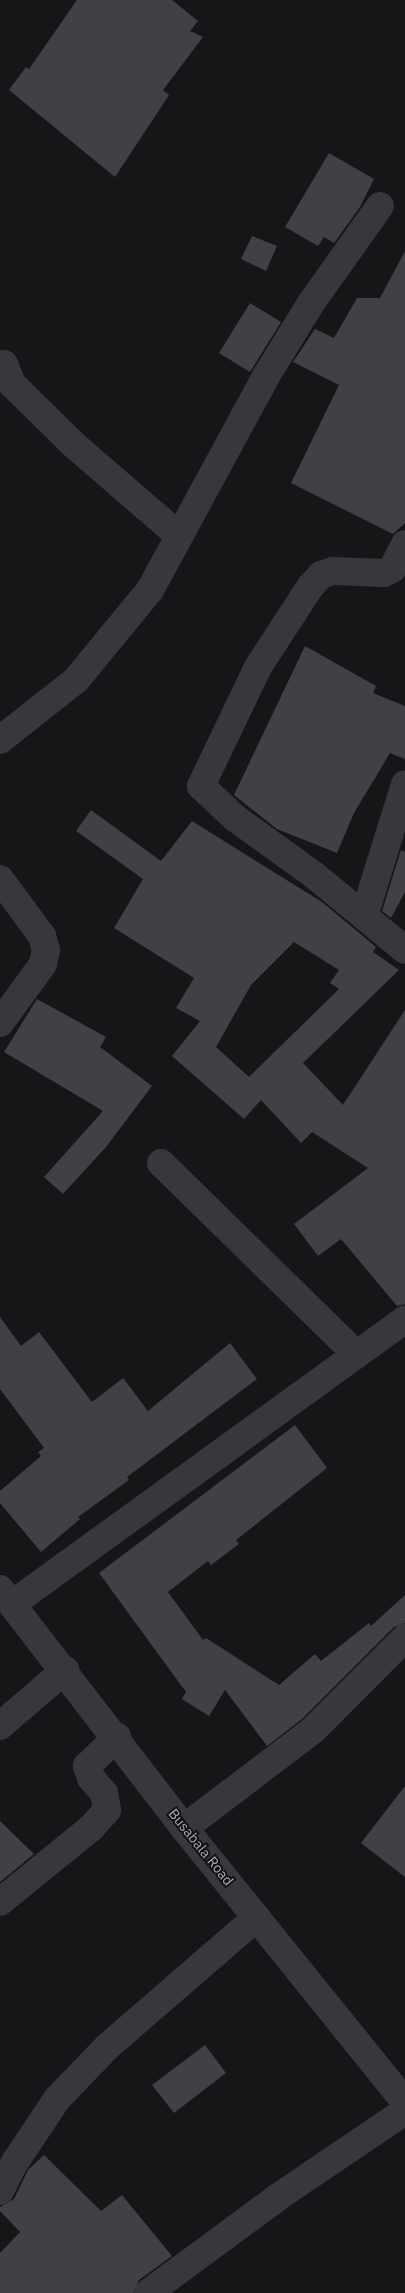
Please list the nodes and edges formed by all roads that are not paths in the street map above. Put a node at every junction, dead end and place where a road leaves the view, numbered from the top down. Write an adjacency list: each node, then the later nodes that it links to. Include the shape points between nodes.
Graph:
1 (380, 206): 3 (street, via 310,303)
2 (4, 364): 3 (street, via 12,384)
3 (178, 535): 5 (street, via 150,590 76,680)
4 (405, 544): 8 (street, via 392,569 384,573 333,571 321,575 310,587 258,667 202,786 206,794 235,818)
5 (0, 740)
6 (405, 784): 8 (street)
7 (0, 879): 10 (street, via 42,936 46,950 43,964)
8 (364, 916): 9 (street)
9 (405, 950)
10 (0, 1023)
11 (161, 1163): 13 (street)
12 (405, 1319): 13 (street)
13 (356, 1354): 14 (street)
14 (6, 1597): 16 (street, Busabala Road)
15 (405, 1638): 19 (street, via 312,1731)
16 (65, 1670): 17 (street); 18 (street, Busabala Road)
17 (0, 1726)
18 (117, 1737): 19 (street, Busabala Road); 20 (street, via 86,1766 104,1793 107,1810 91,1828)
19 (184, 1828): 21 (street, Busabala Road)
20 (0, 1902)
21 (258, 1917): 22 (street, Busabala Road); 24 (street, via 107,2047 57,2100 15,2162)
22 (405, 2102)
23 (405, 2111): 25 (street, via 278,2196)
24 (0, 2191)
25 (148, 2293)

